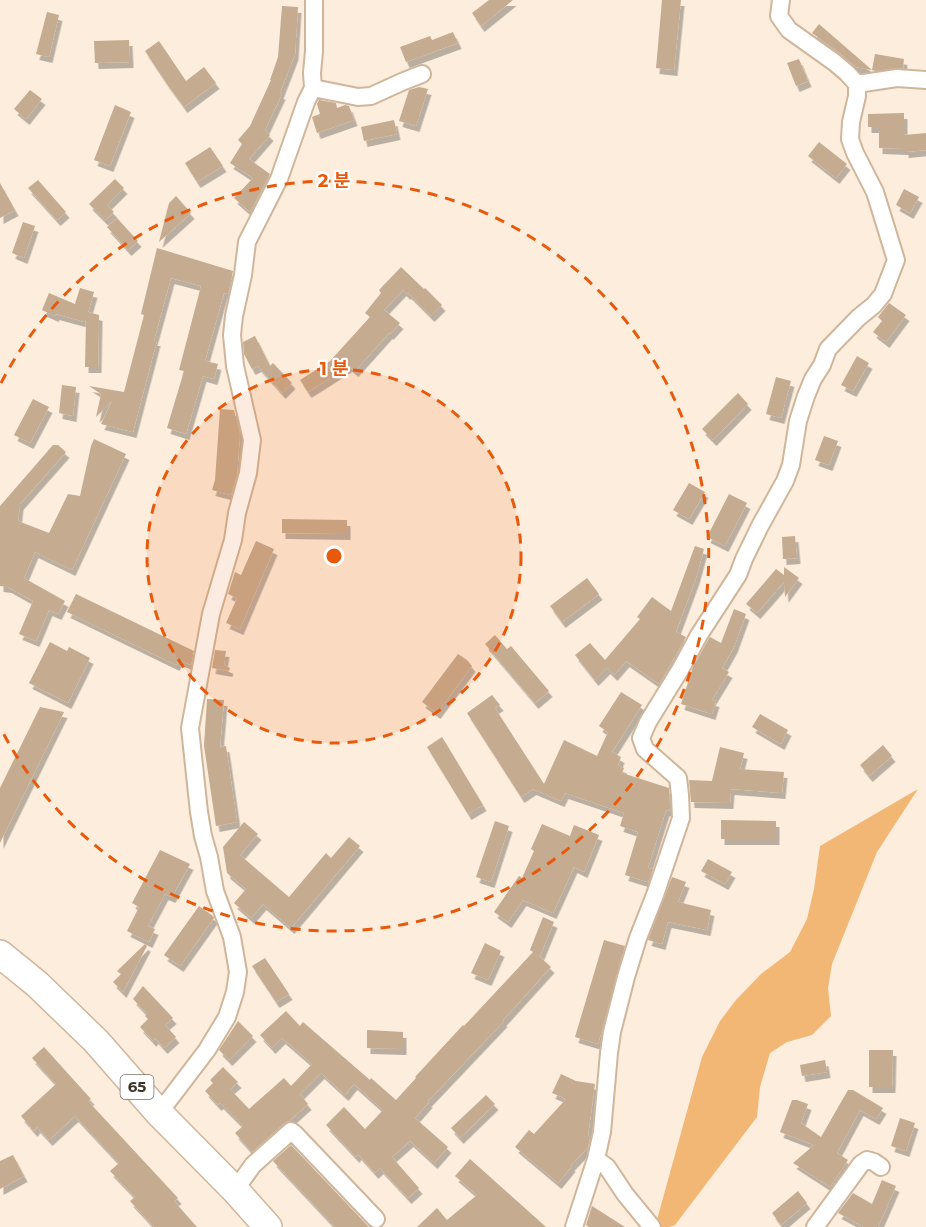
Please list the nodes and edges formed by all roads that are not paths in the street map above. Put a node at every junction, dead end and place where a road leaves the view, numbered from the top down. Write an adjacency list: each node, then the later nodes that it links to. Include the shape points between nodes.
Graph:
1 (781, 0): 5 (street, via 779,16 789,30)
2 (314, 2): 6 (street)
3 (422, 74): 6 (street, via 358,98)
4 (926, 80): 5 (street, via 897,78)
5 (857, 84): 9 (street, via 850,139 875,192 896,260 883,294 828,349 806,396 785,480 738,575 641,738 645,749 678,778 681,818 633,952 612,1032)
6 (313, 88): 8 (street, via 279,179 247,242 232,335 252,440 233,540 211,614 190,728 202,836 215,891 232,937 238,972 235,992 227,1017 207,1050)
7 (0, 954): 8 (main road, 65, via 96,1041)
8 (159, 1113): 11 (main road, 65)
9 (596, 1159): 14 (street); 15 (street, via 607,1167)
10 (881, 1167): 16 (street, via 867,1160 861,1164)
11 (235, 1190): 12 (street, via 253,1165 291,1131); 13 (main road, 65)
12 (376, 1219)
13 (268, 1227)
14 (574, 1227)
15 (652, 1227)
16 (815, 1227)

